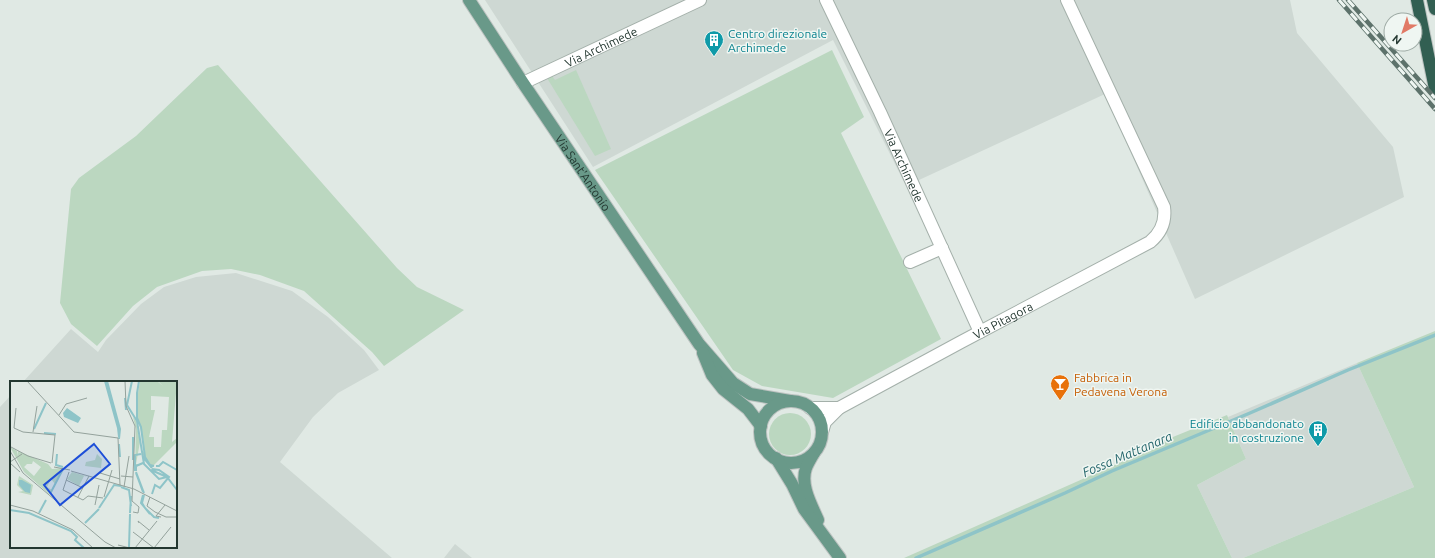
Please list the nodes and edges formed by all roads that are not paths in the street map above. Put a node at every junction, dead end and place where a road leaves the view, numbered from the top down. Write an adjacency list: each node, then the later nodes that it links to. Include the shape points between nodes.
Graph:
1 (469, 0): 8 (main road, Via Sant'Antonio)
2 (700, 0): 8 (street, Via Archimede)
3 (826, 0): 10 (street, Via Archimede)
4 (1067, 0): 12 (street, Via Pitagora, via 1164,207 1162,227 1150,242)
5 (1417, 0): 9 (highway)
6 (1433, 0): 7 (highway)
7 (1435, 9)
8 (523, 83): 13 (main road, Via Sant'Antonio)
9 (1434, 84)
10 (942, 248): 11 (street); 12 (street, Via Archimede)
11 (910, 262)
12 (980, 332): 16 (street, Via Pitagora)
13 (699, 344): 14 (main road, Via Sant'Antonio, via 733,383 750,394); 17 (main road, Via Sant'Antonio, via 712,375 729,396 748,409)
14 (790, 401): 15 (main road, Via Sant'Antonio); 17 (main road, via 774,406)
15 (810, 408): 16 (street, Via Pitagora); 18 (main road, via 819,418)
16 (839, 408): 18 (street, Via Pitagora, via 825,422)
17 (761, 426): 20 (main road, Via Sant'Antonio, via 762,441 770,454)
18 (822, 432): 19 (main road, Via Sant'Antonio)
19 (815, 452): 20 (main road, via 808,458 791,463); 21 (main road, Via Sant'Antonio, via 806,467 803,479)
20 (776, 458): 21 (main road, Via Sant'Antonio, via 804,509)
21 (824, 534): 22 (main road, Via Sant'Antonio)
22 (840, 558)

